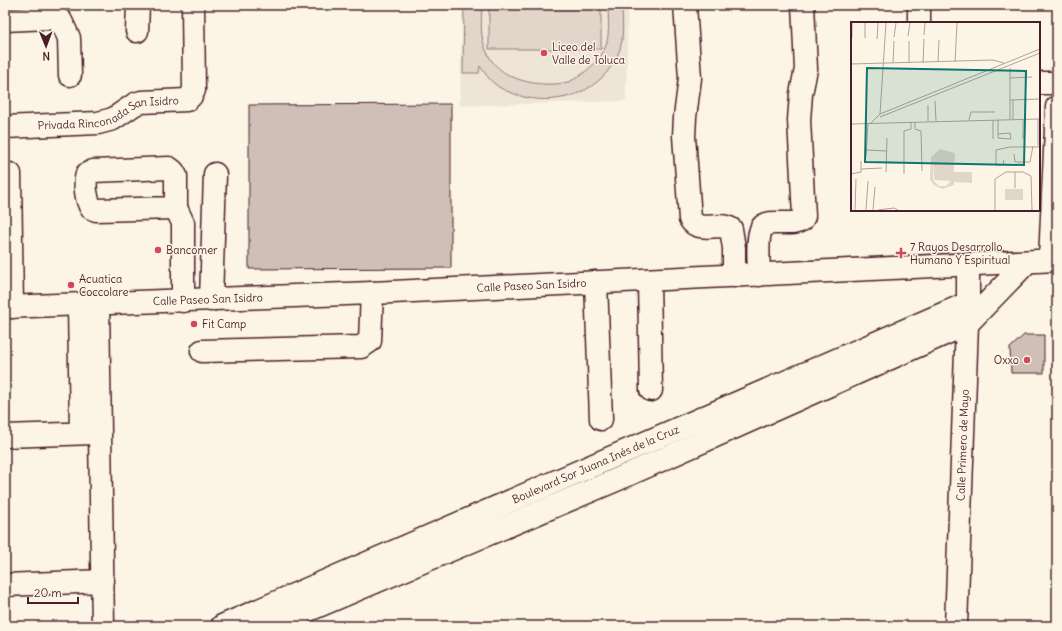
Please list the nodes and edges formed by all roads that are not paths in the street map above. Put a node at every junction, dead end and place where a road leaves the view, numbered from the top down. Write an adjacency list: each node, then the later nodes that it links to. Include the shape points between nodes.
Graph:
1 (138, 5): 9 (main road)
2 (193, 5): 14 (main road, Privada Rinconada San Isidro, via 194,90 187,100 141,102 113,119 98,123)
3 (685, 5): 22 (main road, via 690,78 684,136 690,219 700,227 722,226 731,229)
4 (804, 5): 21 (main road, via 806,69 799,120 804,216 794,224 769,223 762,227)
5 (919, 5): 8 (main road)
6 (48, 12): 7 (main road); 10 (main road, via 61,20 69,38)
7 (5, 20)
8 (919, 22)
9 (137, 31)
10 (70, 75)
11 (1040, 83): 12 (main road)
12 (1057, 84)
13 (1057, 106): 18 (main road)
14 (5, 127)
15 (10, 174): 29 (main road)
16 (214, 174): 26 (main road)
17 (176, 208): 27 (main road, via 182,223)
18 (1054, 260): 19 (main road, Calle Paseo San Isidro)
19 (1027, 262): 20 (main road, Calle Paseo San Isidro); 30 (main road)
20 (968, 265): 21 (main road, Calle Paseo San Isidro); 30 (main road, Calle Primero de Mayo)
21 (759, 275): 22 (main road, Calle Paseo San Isidro)
22 (734, 276): 23 (main road, Calle Paseo San Isidro)
23 (649, 280): 24 (main road, Calle Paseo San Isidro); 32 (main road)
24 (596, 282): 25 (main road, Calle Paseo San Isidro); 33 (main road)
25 (372, 293): 26 (main road, Calle Paseo San Isidro); 31 (main road, via 370,341 361,347)
26 (211, 300): 27 (main road, Calle Paseo San Isidro)
27 (183, 301): 28 (main road, Calle Paseo San Isidro)
28 (88, 304): 29 (main road, Calle Paseo San Isidro); 34 (main road)
29 (8, 307)
30 (968, 313): 39 (main road, Boulevard Sor Juana Inés de la Cruz); 40 (main road, Boulevard Sor Juana Inés de la Cruz, via 616,480); 41 (main road, Calle Primero de Mayo)
31 (202, 351)
32 (651, 390)
33 (601, 419)
34 (91, 433): 35 (main road); 36 (main road)
35 (5, 436)
36 (103, 581): 37 (main road); 38 (main road)
37 (5, 585)
38 (103, 626)
39 (222, 626)
40 (271, 626)
41 (956, 626)

